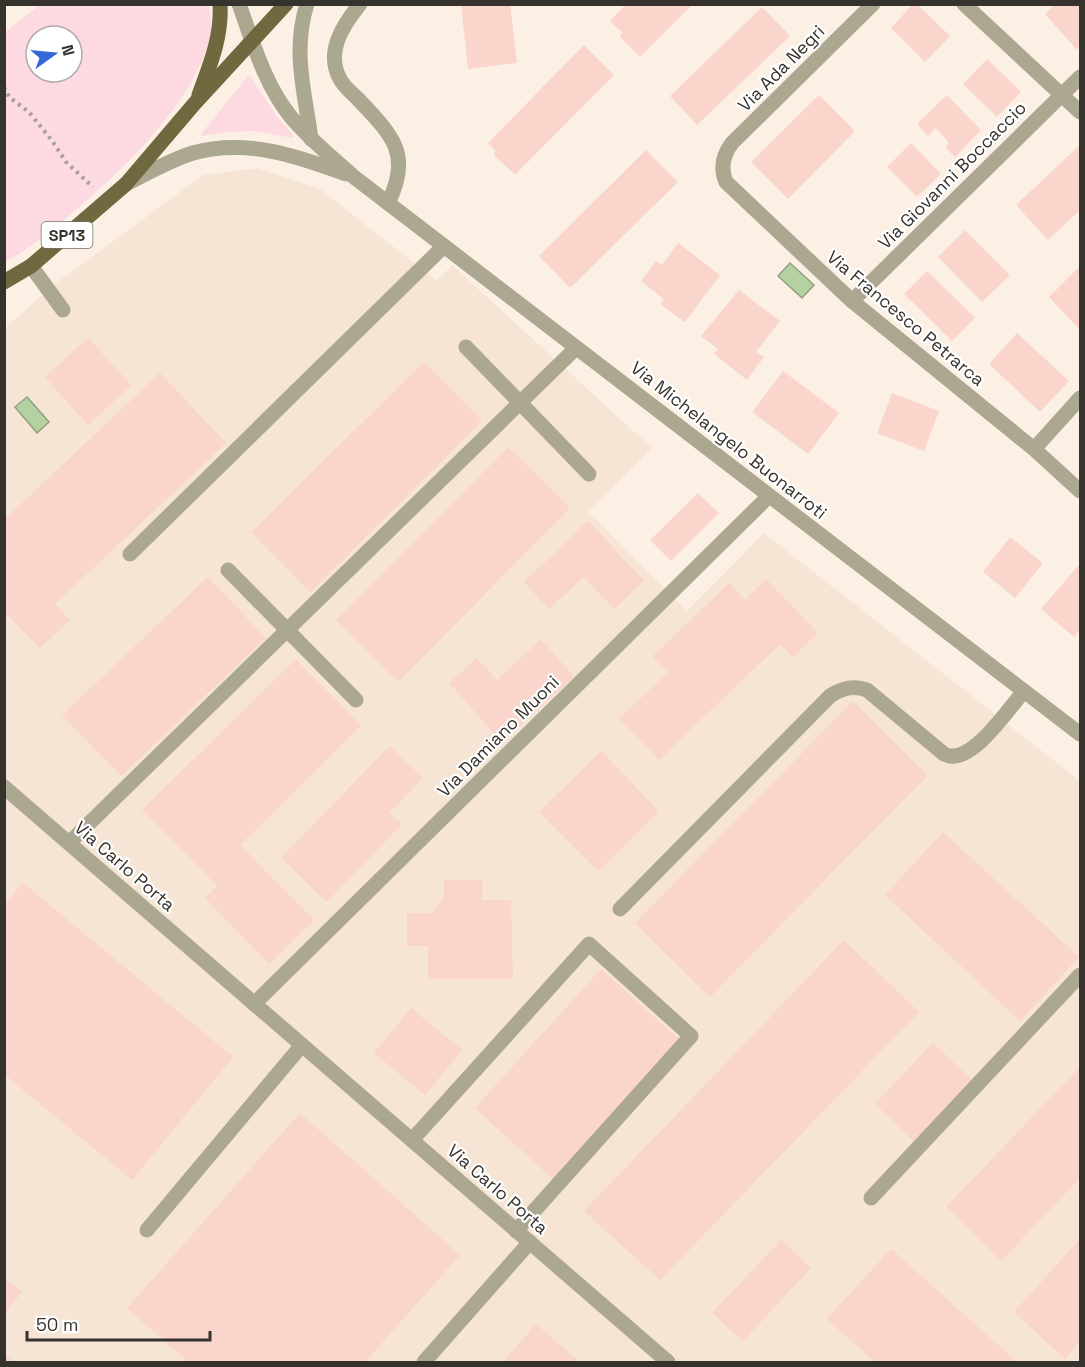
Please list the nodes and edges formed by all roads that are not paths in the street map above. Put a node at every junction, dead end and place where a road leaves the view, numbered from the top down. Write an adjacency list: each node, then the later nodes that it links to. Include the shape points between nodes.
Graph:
1 (220, 4): 11 (main road, SP13, via 215,55)
2 (239, 4): 8 (street, Via Michelangelo Buonarroti)
3 (286, 4): 8 (main road, SP13)
4 (307, 4): 13 (street, via 298,45)
5 (360, 4): 17 (street, via 338,35 336,63 339,78 382,124 398,153 397,187)
6 (873, 4): 14 (street, Via Ada Negri, via 732,143)
7 (964, 4): 10 (street)
8 (252, 43): 11 (main road, SP13); 13 (street, Via Michelangelo Buonarroti, via 290,116)
9 (1080, 77): 10 (street, Via Giovanni Boccaccio)
10 (1062, 94): 12 (street); 21 (street, Via Giovanni Boccaccio)
11 (195, 103): 16 (main road, SP13)
12 (1080, 112)
13 (311, 139): 15 (street, Via Michelangelo Buonarroti)
14 (723, 163): 21 (street, Via Francesco Petrarca, via 730,188)
15 (354, 177): 16 (street, Via Michelangelo Buonarroti, via 284,153 251,147 224,148 178,158); 17 (street, Via Michelangelo Buonarroti)
16 (126, 184): 19 (main road, SP13)
17 (388, 203): 18 (street, Via Michelangelo Buonarroti)
18 (444, 246): 24 (street, Via Michelangelo Buonarroti); 31 (street)
19 (31, 266): 20 (main road, SP13); 22 (street)
20 (4, 282)
21 (852, 301): 27 (street, Via Francesco Petrarca)
22 (63, 310)
23 (466, 347): 26 (street)
24 (576, 348): 26 (street); 30 (street, Via Michelangelo Buonarroti)
25 (1080, 398): 27 (street)
26 (521, 403): 28 (street); 33 (street)
27 (1034, 449): 29 (street, Via Francesco Petrarca)
28 (589, 474)
29 (1080, 491)
30 (769, 496): 34 (street, Via Michelangelo Buonarroti); 41 (street, Via Damiano Muoni)
31 (130, 554)
32 (228, 570): 33 (street)
33 (288, 631): 35 (street); 38 (street)
34 (1024, 691): 36 (street, Via Michelangelo Buonarroti); 39 (street, via 976,746 954,757 944,754 867,690 838,690)
35 (356, 700)
36 (1080, 734)
37 (4, 788): 38 (street, Via Carlo Porta)
38 (69, 843): 41 (street, Via Carlo Porta)
39 (620, 909)
40 (1080, 975): 44 (street)
41 (254, 1004): 42 (street, Via Carlo Porta)
42 (302, 1045): 43 (street, Via Carlo Porta); 45 (street)
43 (412, 1140): 46 (street, Via Carlo Porta); 46 (street, via 589,944 691,1036)
44 (871, 1198)
45 (147, 1230)
46 (516, 1231): 47 (street, Via Carlo Porta)
47 (530, 1242): 48 (street); 49 (street, Via Carlo Porta)
48 (424, 1362)
49 (668, 1362)

